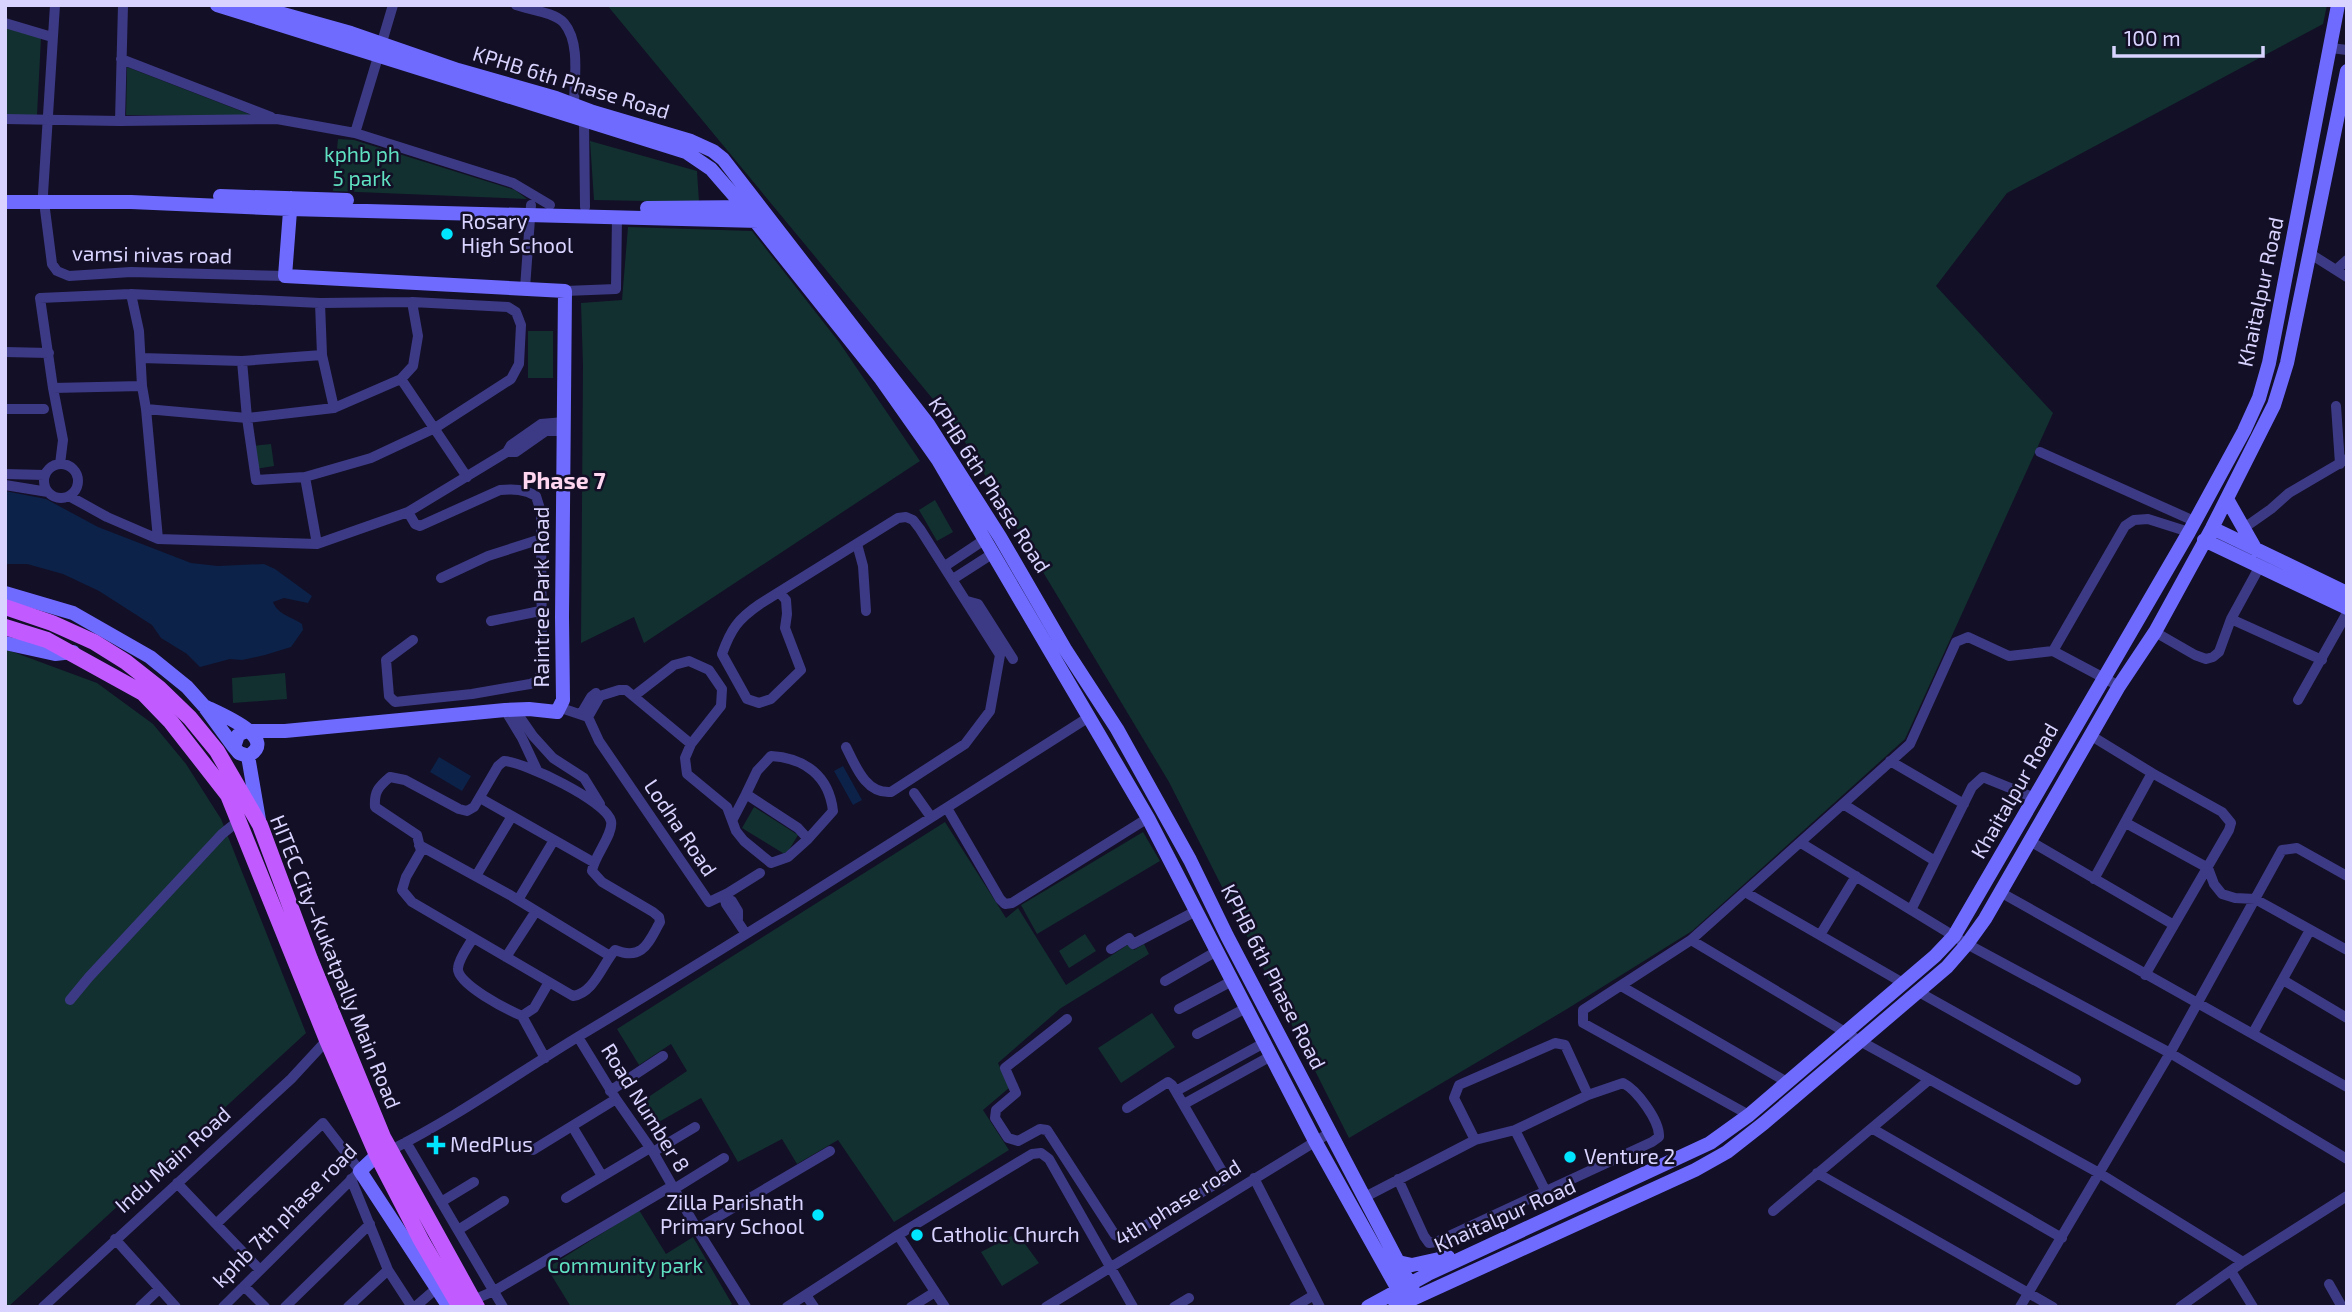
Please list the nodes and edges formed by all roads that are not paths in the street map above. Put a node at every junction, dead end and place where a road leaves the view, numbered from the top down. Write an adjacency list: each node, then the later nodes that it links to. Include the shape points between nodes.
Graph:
1 (55, 5): 9 (street, vamsi nivas road)
2 (123, 5): 13 (street)
3 (217, 5): 11 (street, KPHB 6th Phase Road)
4 (251, 5): 11 (street, KPHB 6th Phase Road)
5 (393, 5): 11 (street)
6 (516, 5): 15 (street, via 564,23 574,42)
7 (2339, 5): 10 (street, Khaitalpur Road)
8 (5, 23): 9 (street)
9 (52, 37): 18 (street, vamsi nivas road)
10 (2331, 48): 12 (street); 72 (street, Khaitalpur Road, via 2262,387)
11 (380, 50): 15 (street, KPHB 6th Phase Road); 20 (street, KPHB 6th Phase Road); 21 (street)
12 (2347, 50)
13 (121, 59): 17 (street); 19 (street)
14 (2347, 71): 33 (street, Khaitalpur Road)
15 (574, 105): 28 (street, KPHB 6th Phase Road, via 705,146 723,159)
16 (5, 119): 18 (street)
17 (277, 119): 19 (street); 21 (street)
18 (47, 120): 19 (street); 23 (street, vamsi nivas road)
19 (120, 121)
20 (584, 121): 27 (street); 29 (street, KPHB 6th Phase Road, via 687,152 711,169)
21 (355, 133): 26 (street, via 513,183)
22 (5, 194): 23 (street)
23 (44, 198): 24 (street); 25 (street, via 108,193); 36 (street, vamsi nivas road, via 52,264 69,276 131,272)
24 (5, 202)
25 (291, 204): 30 (street); 36 (street)
26 (550, 205): 27 (street); 30 (street)
27 (585, 206): 29 (street)
28 (760, 206): 29 (street); 32 (street, KPHB 6th Phase Road)
29 (744, 207): 32 (street, KPHB 6th Phase Road)
30 (531, 209): 31 (street); 38 (street)
31 (617, 216): 32 (street); 39 (street, via 616,289)
32 (762, 220): 60 (street, KPHB 6th Phase Road)
33 (2309, 253): 35 (street); 70 (street, Khaitalpur Road, via 2274,405)
34 (2347, 260): 35 (street)
35 (2337, 269): 37 (street)
36 (285, 276): 38 (street)
37 (2347, 277)
38 (525, 288): 39 (street)
39 (565, 291): 57 (street, Raintree Park Road)
40 (131, 294): 42 (street); 44 (street, via 40,298); 46 (street)
41 (412, 302): 42 (street); 48 (street, via 418,336 413,366); 58 (street, via 508,307 516,312 521,325 519,364 511,379)
42 (320, 303): 45 (street)
43 (5, 352): 44 (street)
44 (49, 353): 50 (street)
45 (322, 355): 47 (street); 52 (street)
46 (141, 358): 47 (street); 49 (street)
47 (242, 360): 56 (street)
48 (401, 379): 52 (street); 58 (street)
49 (142, 386): 50 (street); 55 (street)
50 (53, 388): 62 (street, via 63,440)
51 (2336, 406): 61 (street)
52 (334, 408): 56 (street)
53 (5, 409): 54 (street)
54 (44, 409)
55 (146, 410): 56 (street); 75 (street)
56 (247, 418): 65 (street, via 256,480)
57 (564, 426): 66 (street, via 516,452 507,452); 109 (street, Raintree Park Road)
58 (435, 428): 65 (street, via 371,458); 66 (street)
59 (2040, 452): 72 (street)
60 (942, 457): 77 (street, KPHB 6th Phase Road); 213 (street, KPHB 6th Phase Road, via 1000,537 1117,729)
61 (2344, 461): 73 (street, via 2289,493)
62 (60, 464): 64 (street); 69 (street, via 71,467 77,476)
63 (5, 474): 64 (street)
64 (45, 475): 68 (street)
65 (305, 477): 78 (street)
66 (467, 477): 71 (street)
67 (5, 485): 68 (street)
68 (48, 492): 69 (street)
69 (69, 496): 75 (street)
70 (2227, 499): 73 (street); 74 (street, Khaitalpur Road)
71 (408, 512): 76 (street, via 420,526 500,490 525,490 536,496); 78 (street)
72 (2192, 526): 99 (street, via 2148,519 2125,526); 103 (street, Khaitalpur Road)
73 (2244, 528): 81 (street)
74 (2208, 534): 81 (street); 96 (street, Khaitalpur Road)
75 (158, 539): 78 (street)
76 (541, 539): 83 (street); 91 (street)
77 (984, 540): 80 (street, KPHB 6th Phase Road); 82 (street)
78 (317, 544)
79 (857, 544): 82 (street, via 906,516); 85 (street); 92 (street)
80 (992, 554): 84 (street); 112 (street, KPHB 6th Phase Road)
81 (2259, 559): 87 (street); 90 (street); 93 (street)
82 (947, 565): 84 (street)
83 (441, 578)
84 (953, 579): 88 (street)
85 (779, 592): 85 (street, via 742,616 722,654 747,699 759,703 771,699 801,670 785,628 786,600)
86 (5, 593): 108 (street, via 73,613 150,657)
87 (2347, 593)
88 (967, 601): 101 (street, via 978,604); 118 (street, via 1000,655 990,710 965,744 891,792 881,793 859,773)
89 (5, 607): 139 (main road, HITEC City–Kukatpally Main Road, via 94,642 159,688 217,751)
90 (2347, 610): 102 (street)
91 (540, 611): 94 (street); 97 (street, via 542,669 539,680 530,684 395,702 388,696 386,660)
92 (866, 611)
93 (2231, 619): 96 (street, via 2218,652 2206,659); 102 (street)
94 (491, 621)
95 (5, 627): 100 (main road)
96 (2155, 632): 104 (street, Khaitalpur Road)
97 (413, 640)
98 (5, 643): 100 (street, via 55,654)
99 (2053, 651): 103 (street); 122 (street, via 2009,656 1968,637 1956,642 1910,744)
100 (73, 652): 137 (main road, via 143,693 171,722 228,795)
101 (1013, 659)
102 (2322, 660): 107 (street)
103 (2105, 678): 104 (street); 128 (street, Khaitalpur Road)
104 (2119, 686): 115 (street, Khaitalpur Road)
105 (596, 693): 111 (street, via 590,697)
106 (634, 696): 111 (street, via 619,690 600,696); 116 (street); 116 (street, via 674,665 689,661 709,670 722,688 721,706)
107 (2298, 701)
108 (205, 706): 113 (street); 117 (street)
109 (560, 708): 110 (street, Raintree Park Road); 111 (street); 111 (street)
110 (510, 710): 114 (street, Raintree Park Road); 120 (street); 121 (street)
111 (584, 717): 155 (street, Lodha Road, via 705,898 709,902)
112 (1090, 717): 131 (street); 135 (street, KPHB 6th Phase Road)
113 (251, 731): 114 (street, Raintree Park Road); 117 (street, via 238,735); 119 (street, via 257,739)
114 (285, 731): 119 (street, Raintree Park Road)
115 (2090, 736): 124 (street); 142 (street, Khaitalpur Road)
116 (691, 744): 136 (street, via 685,758 687,774 727,807)
117 (234, 747): 119 (street, via 239,753)
118 (846, 747)
119 (252, 752): 139 (street)
120 (530, 752): 121 (street); 123 (street)
121 (553, 758): 132 (street, via 584,779)
122 (1890, 761): 129 (street); 130 (street)
123 (537, 770): 127 (street, via 504,761); 132 (street)
124 (2152, 773): 138 (street); 147 (street, via 2222,812 2231,823)
125 (914, 793): 134 (street)
126 (746, 794): 136 (street); 140 (street); 140 (street, via 771,756 795,760 814,771 832,797 833,811)
127 (480, 797): 133 (street); 144 (street, via 467,811 390,777 374,794 375,807 417,835)
128 (2035, 798): 130 (street, via 1983,777); 165 (street, Khaitalpur Road)
129 (1843, 804): 143 (street); 145 (street)
130 (1964, 804): 145 (street)
131 (947, 808): 134 (street); 135 (street, via 1005,904)
132 (604, 810): 146 (street, via 611,830)
133 (512, 816): 141 (street); 149 (street)
134 (932, 817): 163 (street)
135 (1148, 818): 160 (street, KPHB 6th Phase Road)
136 (733, 819): 140 (street, via 744,841 771,863 788,857)
137 (237, 822): 182 (street); 193 (main road)
138 (2126, 823): 147 (street); 152 (street)
139 (260, 825): 220 (main road, HITEC City–Kukatpally Main Road)
140 (808, 839)
141 (554, 840): 146 (street); 157 (street)
142 (2030, 841): 152 (street); 154 (street, Khaitalpur Road)
143 (1801, 843): 150 (street); 153 (street)
144 (419, 845): 149 (street); 166 (street, via 421,851 402,890 412,902)
145 (1935, 861): 158 (street)
146 (593, 862): 172 (street, via 595,877 653,912 660,922 641,951 624,954 615,950)
147 (2208, 868): 156 (street, via 2222,894); 161 (street)
148 (760, 873): 155 (street, Lodha Road)
149 (476, 876): 157 (street)
150 (1856, 876): 158 (street); 164 (street)
151 (2347, 876): 156 (street, via 2297,848 2282,850)
152 (2094, 879): 161 (street)
153 (1745, 892): 164 (street); 167 (street)
154 (2000, 892): 168 (street, Khaitalpur Road); 174 (street)
155 (725, 897): 163 (street)
156 (2255, 899): 162 (street); 183 (street)
157 (518, 900): 159 (street)
158 (1911, 910): 165 (street)
159 (536, 911): 172 (street); 173 (street)
160 (1196, 911): 169 (street, via 1133,944 1129,938); 171 (street, KPHB 6th Phase Road)
161 (2174, 925): 174 (street)
162 (2310, 930): 170 (street); 175 (street)
163 (746, 934): 192 (street)
164 (1820, 934): 179 (street)
165 (1954, 936): 168 (street); 179 (street, Khaitalpur Road)
166 (473, 938): 173 (street); 186 (street, via 458,965 464,982)
167 (1691, 940): 180 (street); 189 (street)
168 (1968, 944): 181 (street, Khaitalpur Road); 196 (street)
169 (1111, 949)
170 (2347, 950)
171 (1217, 951): 176 (street); 177 (street, KPHB 6th Phase Road)
172 (610, 956): 178 (street, via 579,995)
173 (506, 957): 178 (street)
174 (2145, 975): 183 (street)
175 (2283, 980): 187 (street); 190 (street)
176 (1166, 981)
177 (1232, 981): 184 (street, KPHB 6th Phase Road); 185 (street)
178 (549, 982): 186 (street, via 534,1008)
179 (1903, 983): 189 (street, Khaitalpur Road)
180 (1621, 986): 201 (street); 208 (street, via 1583,1010 1583,1023)
181 (1917, 991): 194 (street, Khaitalpur Road); 200 (street)
182 (71, 1000)
183 (2197, 1002): 190 (street); 196 (street)
184 (1246, 1008): 191 (street); 195 (street, KPHB 6th Phase Road)
185 (1180, 1009)
186 (522, 1016): 198 (street)
187 (2347, 1018)
188 (1067, 1019): 206 (street, via 1005,1068 1016,1093 996,1110 995,1118 1008,1138 1018,1141 1047,1130 1120,1238 1226,1178)
189 (1845, 1032): 194 (street); 201 (street, Khaitalpur Road)
190 (2253, 1033): 202 (street)
191 (1197, 1034)
192 (578, 1037): 198 (street); 204 (street, Road Number 8)
193 (327, 1040): 220 (main road); 230 (street, Indu Main Road)
194 (1860, 1041): 199 (street); 262 (street, Khaitalpur Road, via 1727,1152 1695,1170)
195 (1268, 1050): 203 (street); 206 (street); 215 (street, KPHB 6th Phase Road)
196 (2170, 1053): 222 (street); 224 (street)
197 (663, 1056): 204 (street)
198 (545, 1058): 216 (street)
199 (1930, 1080): 211 (street); 224 (street)
200 (2076, 1080)
201 (1787, 1082): 208 (street, Khaitalpur Road)
202 (2347, 1087)
203 (1176, 1091): 206 (street); 207 (street, via 1168,1082)
204 (613, 1095): 209 (street); 218 (street, Road Number 8)
205 (1588, 1095): 212 (street); 214 (street, via 1564,1045 1555,1043 1459,1084 1454,1098); 232 (street, via 1623,1083 1631,1087 1659,1129 1658,1137)
206 (1184, 1104)
207 (1127, 1108)
208 (1749, 1115): 246 (street, Khaitalpur Road, via 1681,1159)
209 (572, 1126): 217 (street); 226 (street)
210 (695, 1127): 218 (street)
211 (1873, 1129): 223 (street); 244 (street)
212 (1515, 1130): 214 (street); 232 (street)
213 (1331, 1132): 215 (street, 4th phase road); 234 (street, KPHB 6th Phase Road)
214 (1475, 1140): 228 (street)
215 (1315, 1141): 227 (street, 4th phase road); 262 (street, KPHB 6th Phase Road)
216 (406, 1142): 220 (street); 237 (street)
217 (533, 1150)
218 (651, 1150): 226 (street); 231 (street, Road Number 8)
219 (830, 1151): 241 (street)
220 (384, 1152): 225 (street, kphb 7th phase road); 264 (main road, HITEC City–Kukatpally Main Road)
221 (724, 1157): 231 (street)
222 (2347, 1159)
223 (1818, 1173): 238 (street); 259 (street)
224 (2099, 1173): 244 (street); 248 (street)
225 (356, 1175): 239 (street, via 323,1123); 240 (street); 250 (street, kphb 7th phase road); 255 (street)
226 (602, 1176): 235 (street)
227 (1254, 1178): 249 (street, 4th phase road); 261 (street)
228 (1398, 1179): 232 (street, via 1429,1243); 234 (street)
229 (474, 1182): 237 (street)
230 (177, 1183): 239 (street); 245 (street, Indu Main Road)
231 (673, 1188): 241 (street, Road Number 8); 257 (street)
232 (1545, 1191)
233 (2347, 1196): 248 (street)
234 (1365, 1197): 247 (street, KPHB 6th Phase Road)
235 (566, 1198)
236 (503, 1201): 242 (street)
237 (441, 1202): 242 (street)
238 (1773, 1210)
239 (216, 1224): 250 (street)
240 (370, 1224): 251 (street); 271 (street)
241 (697, 1229): 276 (street, Road Number 8)
242 (458, 1230): 257 (street)
243 (898, 1235): 249 (street, via 1032,1154 1041,1153 1049,1159); 258 (street); 260 (street)
244 (2062, 1238): 259 (street)
245 (115, 1239): 256 (street); 266 (street, Indu Main Road)
246 (1470, 1255): 247 (street, via 1412,1265); 262 (street, Khaitalpur Road)
247 (1398, 1262): 262 (street, KPHB 6th Phase Road)
248 (2244, 1262): 252 (street)
249 (1110, 1268): 281 (street, 4th phase road); 282 (street)
250 (260, 1270): 254 (street, kphb 7th phase road)
251 (388, 1270): 272 (street); 273 (street)
252 (2231, 1271): 289 (street); 290 (street)
253 (2329, 1284): 265 (street)
254 (244, 1286): 269 (street, kphb 7th phase road); 270 (street)
255 (438, 1287): 273 (street); 274 (street)
256 (159, 1289): 267 (street); 268 (street)
257 (494, 1292): 264 (street); 275 (street)
258 (935, 1292): 279 (street); 280 (street)
259 (2028, 1293): 287 (street); 288 (street)
260 (806, 1294): 277 (street); 278 (street)
261 (1314, 1295): 284 (street); 285 (street)
262 (1405, 1295): 286 (street)
263 (1189, 1298): 283 (street)
264 (470, 1304)
265 (2340, 1306)
266 (43, 1307)
267 (140, 1307)
268 (176, 1307)
269 (223, 1307)
270 (265, 1307)
271 (285, 1307)
272 (348, 1307)
273 (414, 1307)
274 (449, 1307)
275 (503, 1307)
276 (746, 1307)
277 (787, 1307)
278 (814, 1307)
279 (911, 1307)
280 (944, 1307)
281 (1046, 1307)
282 (1133, 1307)
283 (1174, 1307)
284 (1294, 1307)
285 (1320, 1307)
286 (1368, 1307)
287 (2020, 1307)
288 (2053, 1307)
289 (2180, 1307)
290 (2253, 1307)

